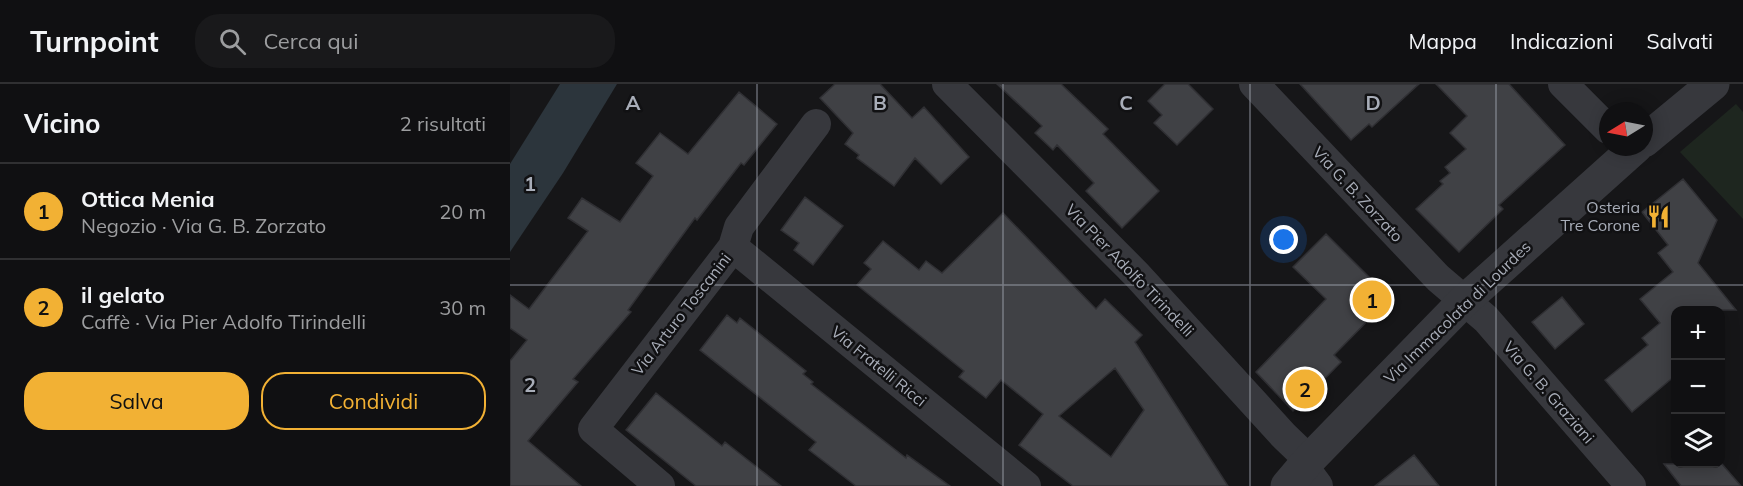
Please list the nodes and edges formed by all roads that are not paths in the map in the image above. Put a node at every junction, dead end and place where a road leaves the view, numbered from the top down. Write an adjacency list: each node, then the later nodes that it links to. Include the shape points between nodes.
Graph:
1 (947, 84): 11 (street, Via Pier Adolfo Tirindelli, via 1137,275 1284,436)
2 (1254, 84): 10 (street, Via G. B. Zorzato)
3 (1563, 84): 5 (street)
4 (1713, 84): 7 (street, Via Immacolata di Lourdes)
5 (1599, 116)
6 (816, 124): 9 (street, Via Arturo Toscanini, via 739,227)
7 (1653, 126)
8 (1615, 156): 10 (street, Via Immacolata di Lourdes)
9 (733, 247): 12 (street, Via Arturo Toscanini, via 593,429); 13 (street, Via Fratelli Ricci)
10 (1464, 301): 11 (street, Via Immacolata di Lourdes); 14 (street, Via G. B. Graziani, via 1486,319)
11 (1304, 475)
12 (660, 486)
13 (1026, 486)
14 (1631, 486)

